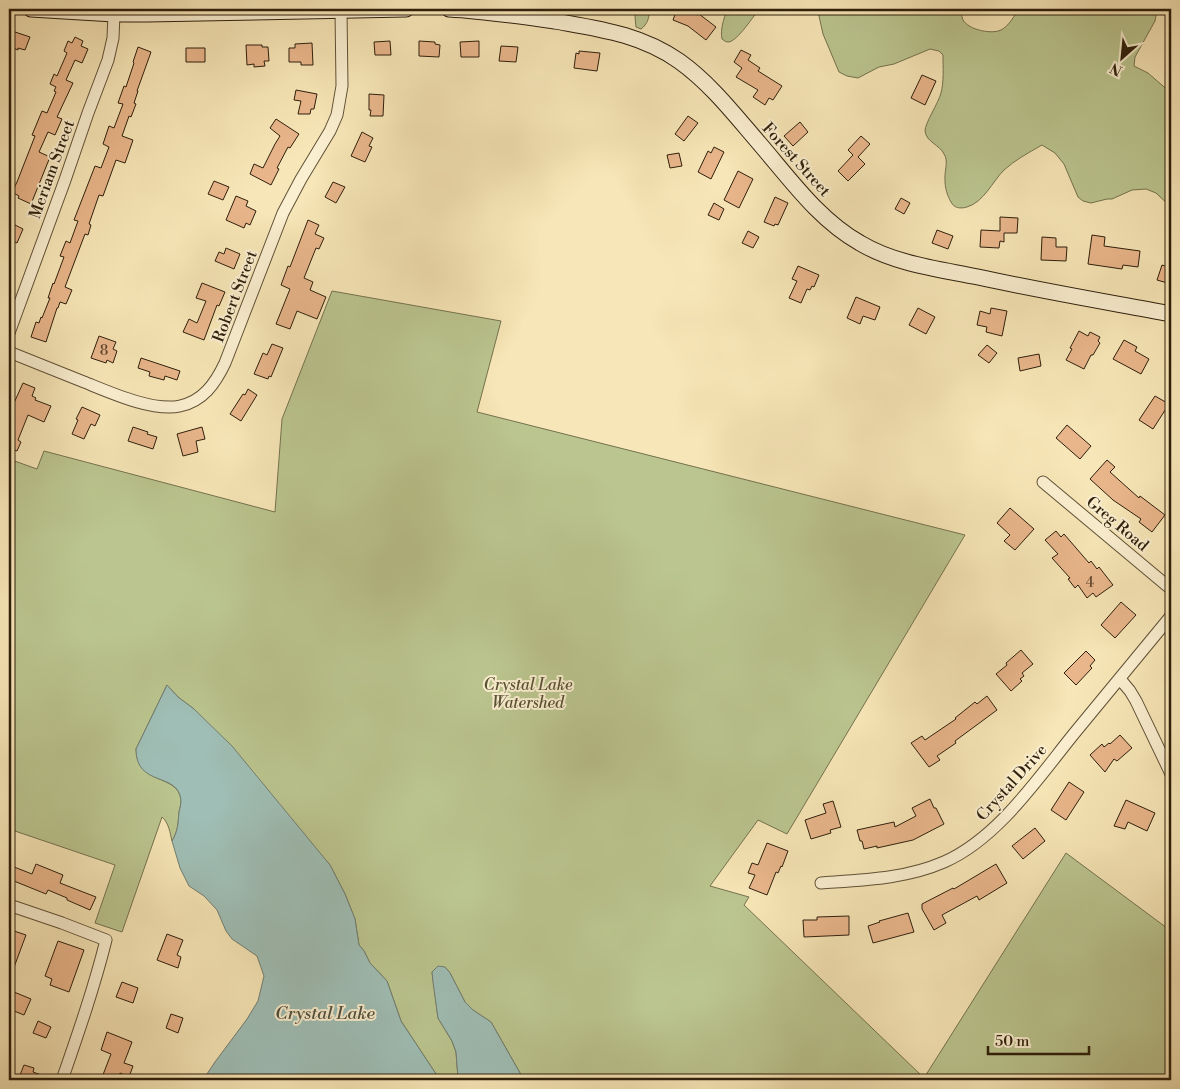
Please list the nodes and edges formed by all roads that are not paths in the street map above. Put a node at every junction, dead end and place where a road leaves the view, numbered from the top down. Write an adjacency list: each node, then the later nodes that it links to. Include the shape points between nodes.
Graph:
1 (31, 9): 6 (main road)
2 (406, 9): 4 (main road)
3 (450, 9): 7 (main road, Forest Street, via 597,28 630,36 667,54 686,67 728,107 828,220 872,250 937,269)
4 (341, 10): 5 (main road); 9 (street, Robert Street, via 342,86 337,116 283,213 225,364 207,392 194,402 180,406 154,406)
5 (235, 11): 6 (main road)
6 (114, 14): 8 (street, Meriam Street, via 108,60)
7 (1171, 314)
8 (9, 333)
9 (9, 352)
10 (1043, 482): 11 (street, Greg Road)
11 (1171, 589)
12 (1171, 616): 13 (street, Crystal Drive)
13 (1120, 679): 14 (street, via 1136,701); 15 (street, Crystal Drive, via 1011,810 969,848 931,868 912,873 875,880)
14 (1171, 774)
15 (821, 883)
16 (9, 905): 17 (street, via 106,940 98,975)
17 (62, 1080)

